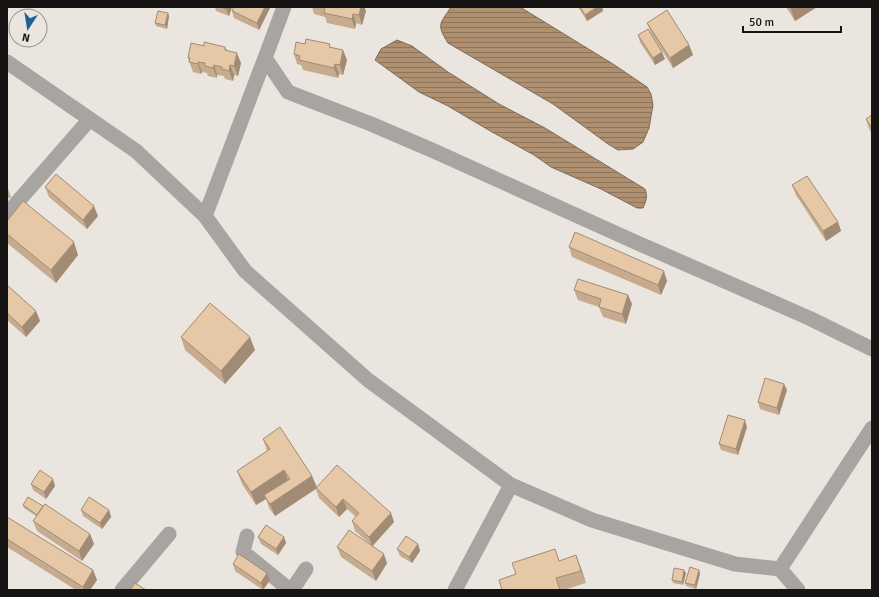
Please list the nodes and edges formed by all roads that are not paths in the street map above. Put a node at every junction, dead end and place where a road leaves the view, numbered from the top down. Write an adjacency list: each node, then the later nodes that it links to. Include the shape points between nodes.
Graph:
1 (284, 7): 2 (street)
2 (265, 58): 6 (street); 7 (street, via 288,92 434,151 809,318)
3 (7, 62): 4 (street)
4 (90, 119): 5 (street); 6 (street, via 136,151)
5 (7, 214)
6 (205, 216): 9 (street, via 245,271 362,375)
7 (872, 349)
8 (872, 428): 13 (street)
9 (511, 485): 13 (street, via 592,520 735,564); 16 (street)
10 (169, 534): 14 (street)
11 (247, 536): 15 (street, via 243,552)
12 (306, 569): 15 (street)
13 (780, 569): 17 (street)
14 (122, 590)
15 (291, 590)
16 (454, 590)
17 (798, 590)

